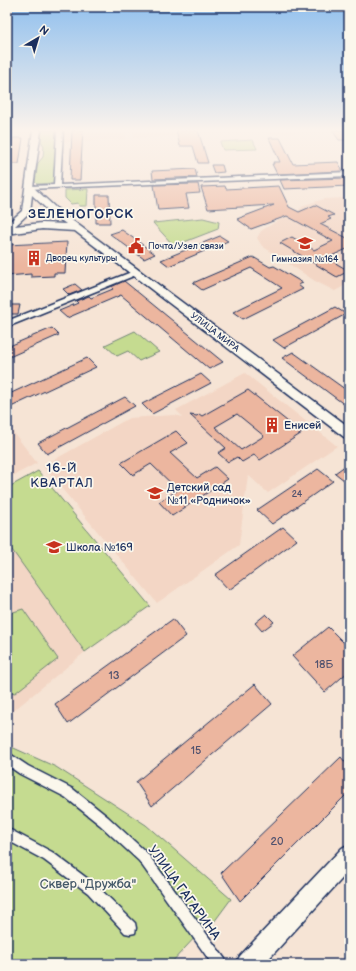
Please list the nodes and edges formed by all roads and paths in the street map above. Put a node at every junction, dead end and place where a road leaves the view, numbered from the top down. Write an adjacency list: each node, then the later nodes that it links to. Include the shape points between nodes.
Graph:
1 (32, 175): 6 (street)
2 (58, 175): 4 (street)
3 (317, 175): 4 (street)
4 (57, 186): 5 (street)
5 (46, 187): 6 (street); 7 (street, via 41,189)
6 (30, 188): 7 (street, УЛИЦА МИРА); 9 (street)
7 (39, 195): 8 (street, УЛИЦА МИРА)
8 (54, 211): 9 (street, via 42,207 34,208); 10 (street, via 55,216 51,220); 12 (street, УЛИЦА МИРА)
9 (25, 214): 10 (street, via 24,218 28,221); 11 (street)
10 (40, 222): 11 (street); 12 (street)
11 (7, 230): 12 (street, via 40,226 61,226)
12 (80, 230): 13 (street, УЛИЦА МИРА)
13 (137, 273): 14 (street); 15 (street, УЛИЦА МИРА)
14 (7, 324)
15 (349, 434)
16 (7, 758): 20 (street, УЛИЦА ГАГАРИНА, via 24,770 69,793 104,820 143,857)
17 (7, 834): 19 (street, via 48,856 92,889)
18 (349, 855): 21 (street)
19 (130, 928)
20 (220, 964)
21 (248, 964)

